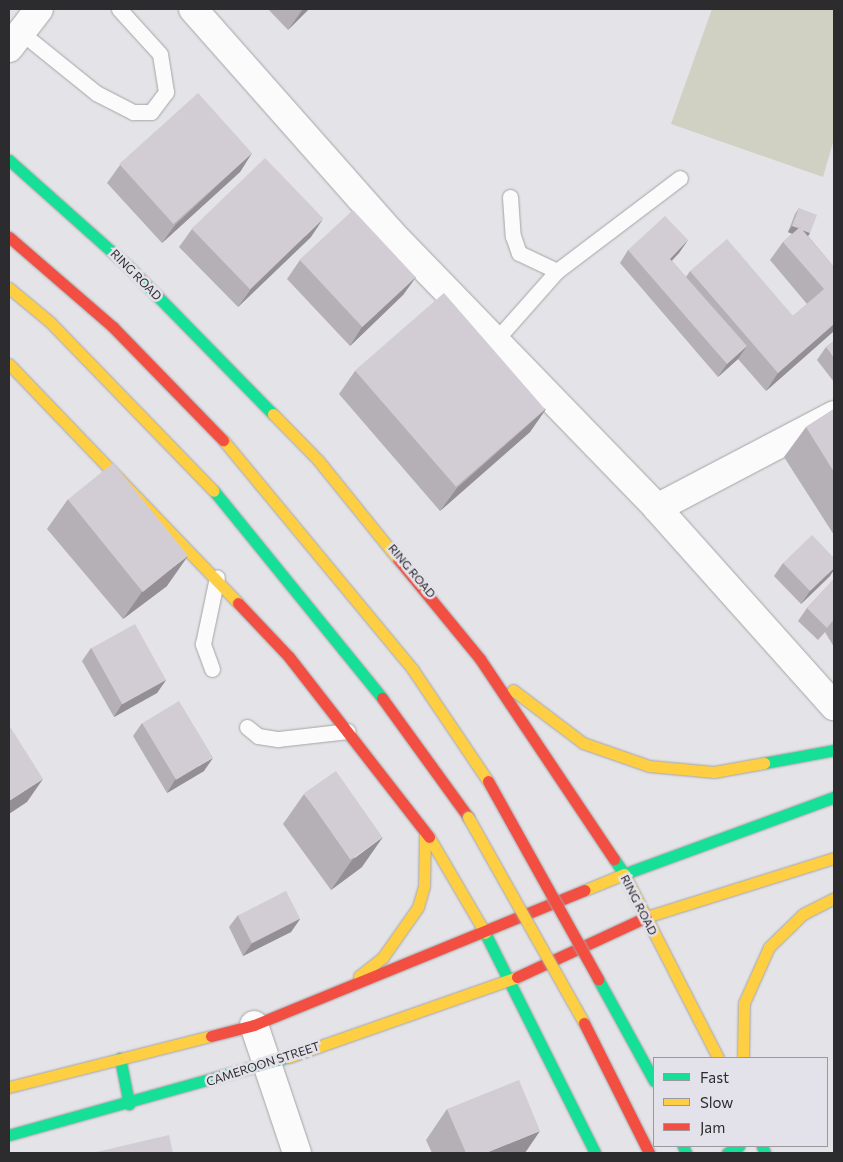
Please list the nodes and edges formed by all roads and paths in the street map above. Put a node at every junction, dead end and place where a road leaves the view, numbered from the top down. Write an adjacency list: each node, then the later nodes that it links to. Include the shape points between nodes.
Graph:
1 (39, 9): 4 (street)
2 (119, 9): 4 (lane, via 160,54 166,92 151,112 133,112 96,93)
3 (193, 9): 11 (street, via 390,232)
4 (16, 41)
5 (9, 160): 16 (main road, RING ROAD, via 128,266 318,460 430,592)
6 (680, 178): 9 (lane)
7 (510, 196): 9 (lane, via 513,236 520,253)
8 (9, 237): 36 (main road, bridge, via 113,327 214,430 294,521 413,670 497,794)
9 (557, 271): 11 (lane)
10 (9, 288): 42 (main road, bridge, via 64,336 198,472 308,602 422,750 516,897)
11 (495, 341): 14 (street)
12 (9, 364): 15 (main road)
13 (834, 415): 14 (street)
14 (657, 508): 18 (street)
15 (217, 577): 17 (lane, via 203,644); 20 (main road, via 290,657)
16 (480, 659): 21 (main road, via 535,710 584,743 649,766 714,772); 25 (main road, RING ROAD)
17 (212, 669)
18 (834, 706)
19 (247, 727): 20 (lane, via 258,736 278,740)
20 (348, 731): 23 (main road)
21 (834, 750)
22 (834, 796): 25 (main road)
23 (425, 836): 28 (main road, via 437,847); 30 (main road, via 424,886 404,932 383,957)
24 (834, 858): 27 (main road, CAMEROON STREET)
25 (624, 874): 27 (main road, RING ROAD); 28 (main road)
26 (834, 898): 33 (main road, via 803,914 769,947 744,1003)
27 (646, 917): 29 (main road, CAMEROON STREET); 32 (main road, RING ROAD)
28 (485, 933): 29 (main road); 30 (main road)
29 (512, 979): 35 (main road, CAMEROON STREET); 41 (main road)
30 (319, 1001): 31 (main road)
31 (254, 1024): 34 (main road); 35 (street)
32 (717, 1057)
33 (743, 1057)
34 (120, 1058): 37 (main road); 38 (main road)
35 (266, 1065): 38 (main road, CAMEROON STREET); 40 (street)
36 (653, 1079)
37 (9, 1087)
38 (129, 1104): 39 (main road, CAMEROON STREET)
39 (9, 1134)
40 (297, 1153)
41 (595, 1153)
42 (649, 1153)

